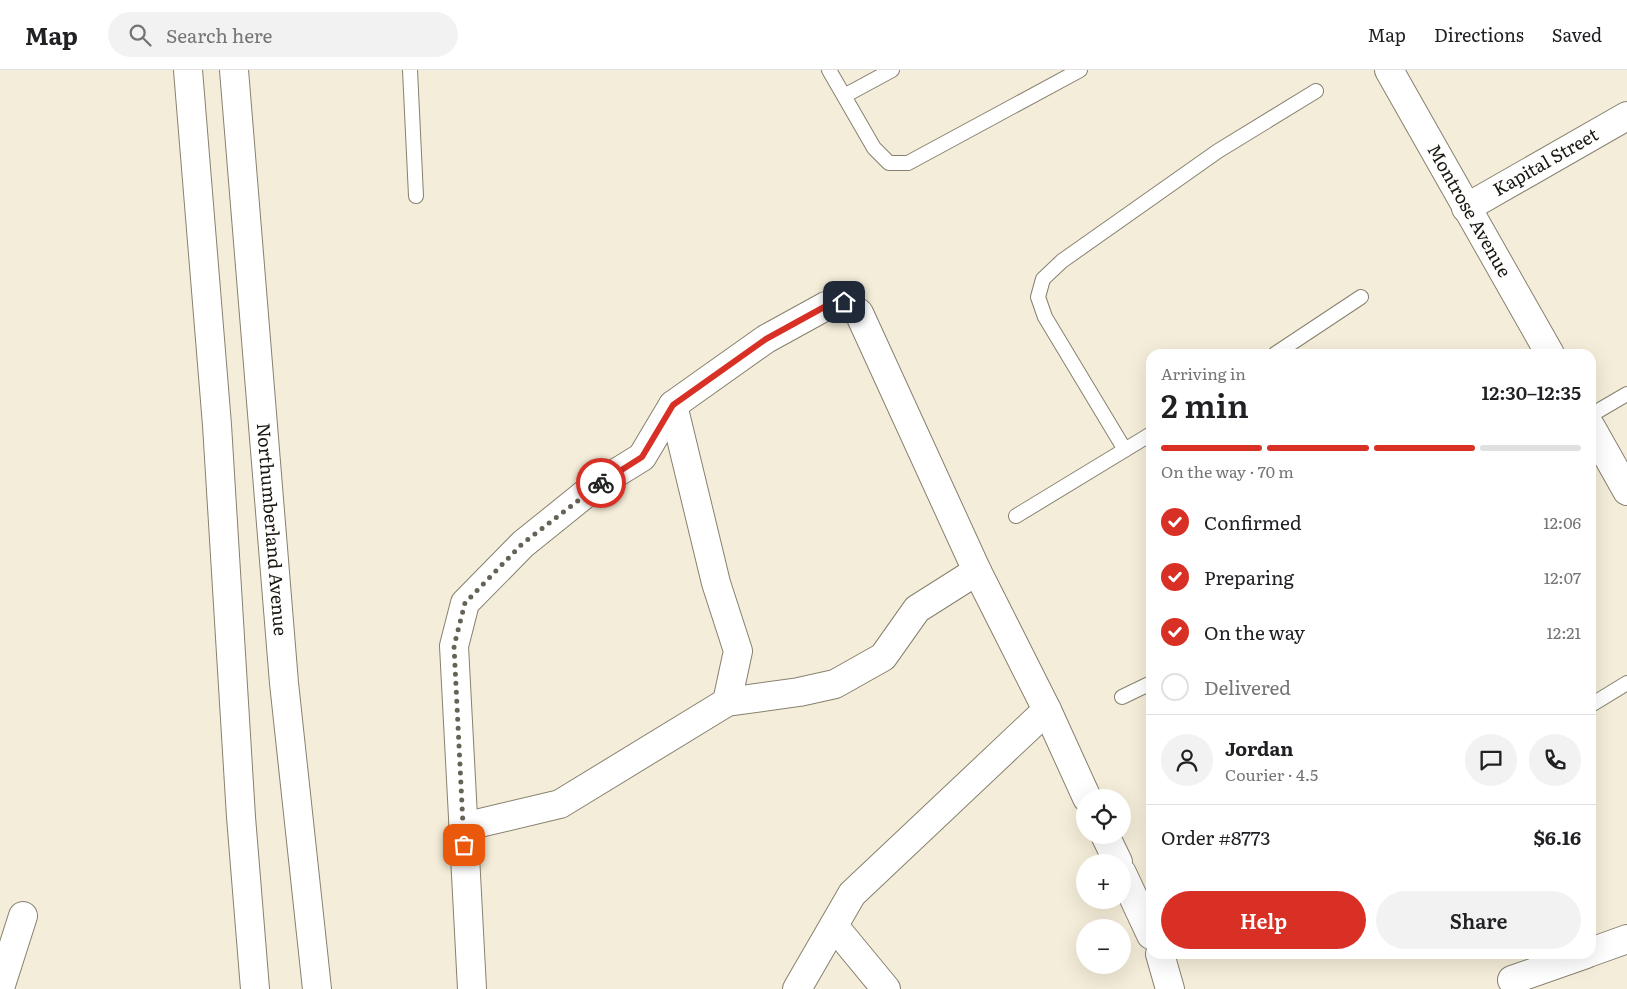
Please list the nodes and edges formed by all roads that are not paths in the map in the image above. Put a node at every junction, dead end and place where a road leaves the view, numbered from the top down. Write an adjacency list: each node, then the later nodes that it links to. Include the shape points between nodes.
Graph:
1 (188, 70): 43 (street, via 217,425)
2 (234, 70): 44 (street, Northumberland Avenue, via 284,683)
3 (410, 70): 11 (lane)
4 (829, 70): 9 (lane)
5 (892, 70): 9 (lane)
6 (1080, 70): 9 (lane, via 908,163 889,163 874,148)
7 (1389, 70): 12 (street, Montrose Avenue)
8 (1316, 91): 21 (lane, via 1218,151 1062,261 1043,279 1038,297 1045,317)
9 (844, 96)
10 (1627, 116): 12 (street, Kapital Street)
11 (416, 196)
12 (1466, 208): 15 (street, Montrose Avenue)
13 (1361, 297): 14 (lane)
14 (1283, 349)
15 (1547, 349)
16 (1627, 394): 18 (lane)
17 (673, 405): 24 (street, via 766,339 826,306 844,302 858,313); 28 (street, via 716,583 738,651); 32 (street, via 642,457 596,486 522,544 465,603 454,646)
18 (1596, 412)
19 (1596, 436): 22 (street)
20 (1146, 437): 21 (lane)
21 (1125, 450): 23 (lane)
22 (1627, 491)
23 (1016, 516)
24 (977, 571): 28 (street, via 917,609 884,657 835,684); 30 (street)
25 (1627, 683): 29 (lane)
26 (1146, 685): 27 (lane)
27 (1122, 697)
28 (727, 702): 32 (street, via 560,804)
29 (1596, 702)
30 (1047, 710): 31 (street); 36 (street, via 852,894)
31 (1083, 789)
32 (463, 827): 45 (street)
33 (1131, 892): 35 (street)
34 (23, 916): 42 (street)
35 (1146, 924)
36 (834, 926): 46 (street); 47 (street)
37 (1627, 939): 38 (street)
38 (1596, 950)
39 (1161, 959): 48 (street)
40 (1572, 959): 41 (street)
41 (1512, 980)
42 (0, 988)
43 (255, 989)
44 (317, 989)
45 (472, 989)
46 (797, 989)
47 (886, 989)
48 (1170, 989)

